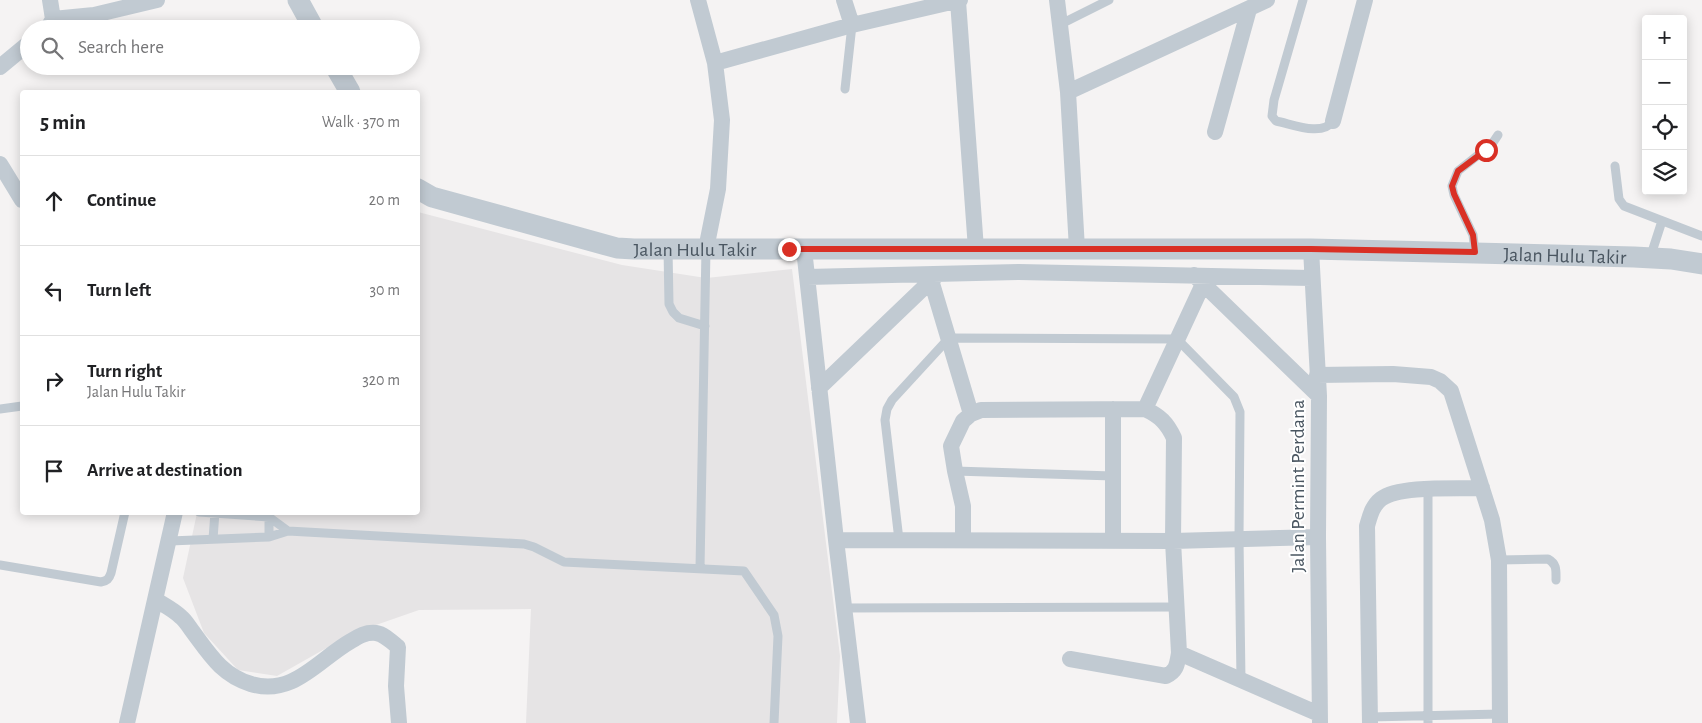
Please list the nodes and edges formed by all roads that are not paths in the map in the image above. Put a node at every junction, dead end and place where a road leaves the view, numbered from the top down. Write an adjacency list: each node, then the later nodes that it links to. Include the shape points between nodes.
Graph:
1 (50, 0): 12 (street)
2 (157, 0): 13 (street)
3 (298, 0): 14 (street)
4 (698, 0): 18 (street)
5 (844, 0): 16 (street)
6 (959, 0): 16 (street); 33 (street)
7 (1056, 0): 15 (street)
8 (1109, 0): 15 (lane)
9 (1302, 0): 24 (lane, via 1272,116 1276,121 1318,129 1326,128)
10 (1366, 0): 24 (street)
11 (1260, 3): 23 (street); 25 (street)
12 (50, 20)
13 (70, 20)
14 (309, 20)
15 (1059, 25): 23 (street)
16 (852, 26): 18 (street); 21 (lane)
17 (20, 51): 19 (street)
18 (715, 63): 35 (street, via 722,129 718,189)
19 (0, 67)
20 (338, 75): 22 (street)
21 (845, 89)
22 (344, 90)
23 (1068, 92): 37 (street)
24 (1333, 121)
25 (1215, 132)
26 (1498, 135): 39 (lane, via 1492,144 1458,171 1452,186 1473,235)
27 (0, 164): 30 (street)
28 (1616, 166): 31 (lane, via 1619,200 1624,206)
29 (420, 190): 34 (street, Jalan Hulu Takir, via 432,197 617,248)
30 (20, 197)
31 (1662, 222): 32 (lane); 40 (lane)
32 (1702, 236)
33 (976, 248): 36 (street, Jalan Hulu Takir); 37 (street, Jalan Hulu Takir)
34 (668, 249): 35 (street, Jalan Hulu Takir); 46 (lane, via 669,304 679,318)
35 (706, 249): 36 (street, Jalan Hulu Takir); 46 (lane)
36 (804, 249): 42 (street)
37 (1077, 249): 38 (street, Jalan Hulu Takir)
38 (1311, 249): 39 (street, Jalan Hulu Takir); 44 (street, Jalan Permint Perdana)
39 (1475, 252): 40 (street, Jalan Hulu Takir)
40 (1650, 258): 41 (street, Jalan Hulu Takir)
41 (1702, 264)
42 (807, 277): 43 (street); 50 (street)
43 (935, 277): 45 (street, via 1019,272); 47 (street); 50 (street)
44 (1312, 278): 45 (street); 49 (street, Jalan Permint Perdana)
45 (1199, 280): 48 (street); 51 (street)
46 (705, 326): 78 (lane)
47 (949, 338): 48 (lane); 56 (street); 71 (lane, via 886,409)
48 (1177, 339): 55 (street); 69 (lane, via 1234,397 1240,412)
49 (1317, 374): 51 (street, Jalan Permint Perdana); 59 (street, via 1393,374 1431,377 1440,381 1451,391)
50 (819, 388): 70 (street)
51 (1319, 396): 67 (street, Jalan Permint Perdana)
52 (20, 406): 53 (lane)
53 (0, 409)
54 (1113, 409): 55 (street); 56 (street, via 981,410); 58 (street)
55 (1145, 410): 75 (street, via 1158,415 1174,438)
56 (971, 414): 57 (street, via 963,421 951,446)
57 (955, 471): 58 (lane); 72 (street, via 963,506)
58 (1113, 476): 74 (street)
59 (1482, 488): 60 (street); 76 (street)
60 (1428, 489): 88 (street, via 1394,492 1381,499 1372,510 1367,526); 89 (lane)
61 (124, 515): 77 (lane, via 110,578 106,581)
62 (175, 515): 73 (street)
63 (215, 515): 68 (lane)
64 (269, 515): 65 (lane); 66 (lane)
65 (288, 531): 66 (lane); 78 (lane, via 524,544 564,562)
66 (268, 537): 68 (lane)
67 (1318, 537): 69 (street); 87 (street, Jalan Permint Perdana)
68 (213, 539): 73 (lane)
69 (1239, 539): 75 (street); 85 (lane)
70 (836, 540): 71 (street); 82 (street)
71 (898, 540): 72 (street)
72 (964, 540): 74 (street)
73 (170, 541): 80 (street)
74 (1114, 541): 75 (street)
75 (1173, 541): 81 (street)
76 (1499, 560): 79 (lane, via 1548,559 1556,566); 86 (street)
77 (0, 566)
78 (700, 568): 92 (lane, via 744,571 774,615 778,636)
79 (1556, 580)
80 (156, 600): 90 (street); 91 (street, via 182,617 222,669 253,685 276,687 289,684 345,644 367,632 378,633 398,647 396,686)
81 (1177, 607): 82 (lane); 83 (street)
82 (844, 608): 93 (street)
83 (1179, 653): 84 (street, via 1176,667 1166,676); 85 (street)
84 (1070, 659)
85 (1241, 680): 87 (street)
86 (1500, 718): 89 (lane)
87 (1320, 719)
88 (1370, 720): 89 (lane)
89 (1428, 720)
90 (127, 723)
91 (399, 723)
92 (774, 723)
93 (858, 723)

